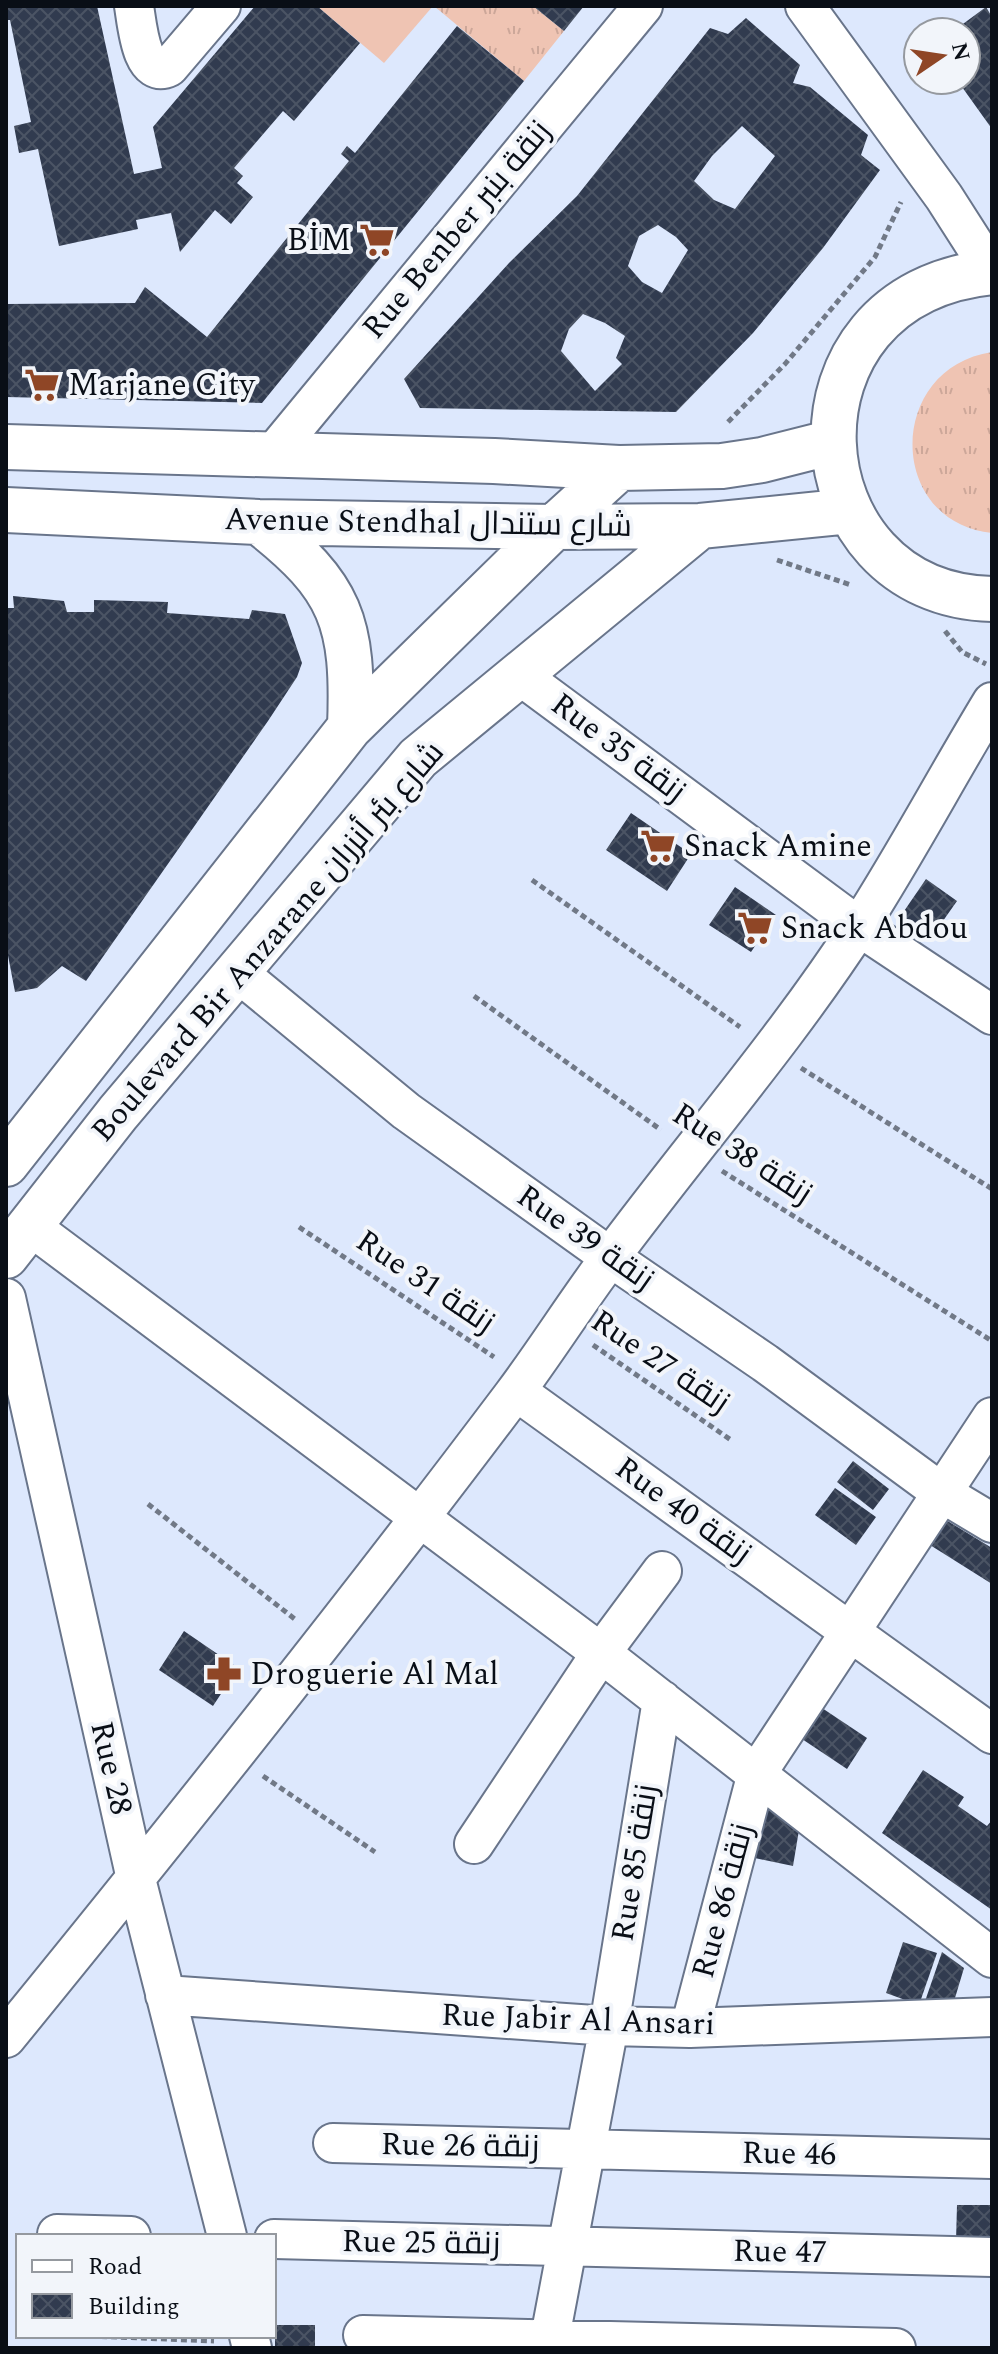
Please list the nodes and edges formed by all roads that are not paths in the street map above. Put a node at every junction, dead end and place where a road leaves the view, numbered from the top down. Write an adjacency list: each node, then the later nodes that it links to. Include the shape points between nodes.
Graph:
1 (134, 6): 2 (street, via 140,45 151,64 162,70)
2 (221, 6)
3 (643, 6): 8 (street, Rue Benber زنقة بنبر)
4 (822, 12): 5 (street)
5 (992, 272): 6 (main road, via 918,292 877,324 854,355 839,390)
6 (833, 442): 9 (main road, Avenue Stendhal شارع ستندال, via 722,466); 11 (main road)
7 (6, 447): 8 (main road, Avenue Stendhal شارع ستندال)
8 (272, 455): 9 (main road, Avenue Stendhal شارع ستندال)
9 (619, 468): 14 (main road, Boulevard Bir Anzarane شارع بئر أنزران)
10 (6, 510): 12 (main road, Avenue Stendhal شارع ستندال)
11 (850, 511): 13 (main road, Avenue Stendhal شارع ستندال); 15 (main road, via 878,549 915,578 959,595)
12 (259, 522): 14 (main road, Avenue Stendhal شارع ستندال); 18 (main road, via 315,570 335,605 350,660)
13 (700, 526): 14 (main road, Avenue Stendhal شارع ستندال); 16 (main road, Boulevard Bir Anzarane شارع بئر أنزران)
14 (554, 527): 18 (main road, Boulevard Bir Anzarane شارع بئر أنزران)
15 (992, 599)
16 (518, 674): 19 (street, Rue 35 زنقة); 20 (main road, Boulevard Bir Anzarane شارع بئر أنزران, via 418,758)
17 (992, 702): 19 (street)
18 (350, 727): 22 (main road, Boulevard Bir Anzarane شارع بئر أنزران)
19 (858, 926): 21 (street, Rue 35 زنقة); 24 (street, via 772,1050)
20 (236, 971): 23 (main road, Boulevard Bir Anzarane شارع بئر أنزران); 24 (street, Rue 39 زنقة, via 406,1111)
21 (992, 1015)
22 (6, 1164)
23 (18, 1241): 29 (street, via 175,1332)
24 (610, 1257): 26 (street); 28 (street, Rue 39 زنقة)
25 (6, 1298): 38 (street, Rue 28)
26 (520, 1385): 29 (street); 32 (street, Rue 40 زنقة)
27 (992, 1417): 28 (street, Rue 86 زنقة)
28 (942, 1493): 30 (street, Rue 39 زنقة); 32 (street, Rue 86 زنقة)
29 (418, 1518): 33 (street); 38 (street)
30 (992, 1523)
31 (662, 1571): 33 (street)
32 (850, 1631): 35 (street, Rue 40 زنقة); 36 (street, Rue 86 زنقة)
33 (601, 1653): 34 (street); 37 (street)
34 (662, 1700): 36 (street); 42 (street, Rue 85 زنقة)
35 (992, 1734)
36 (757, 1773): 39 (street); 43 (street, Rue 86 زنقة)
37 (474, 1844)
38 (136, 1879): 40 (street, Rue 28); 44 (street)
39 (992, 1958)
40 (165, 1995): 42 (street, Rue Jabir Al Ansari); 48 (street, Rue 28)
41 (992, 2017): 43 (street, Rue Jabir Al Ansari)
42 (609, 2026): 43 (street, Rue Jabir Al Ansari); 46 (street, Rue 85 زنقة)
43 (690, 2028)
44 (6, 2038)
45 (333, 2143): 46 (street, Rue 26 زنقة)
46 (587, 2149): 47 (street, Rue 46); 50 (street, Rue 85 زنقة)
47 (992, 2159)
48 (226, 2234)
49 (276, 2239): 50 (street, Rue 25 زنقة)
50 (567, 2247): 51 (street, Rue 47); 53 (street, Rue 85 زنقة)
51 (992, 2257)
52 (363, 2335): 53 (street)
53 (549, 2344): 54 (street)
54 (896, 2348)

